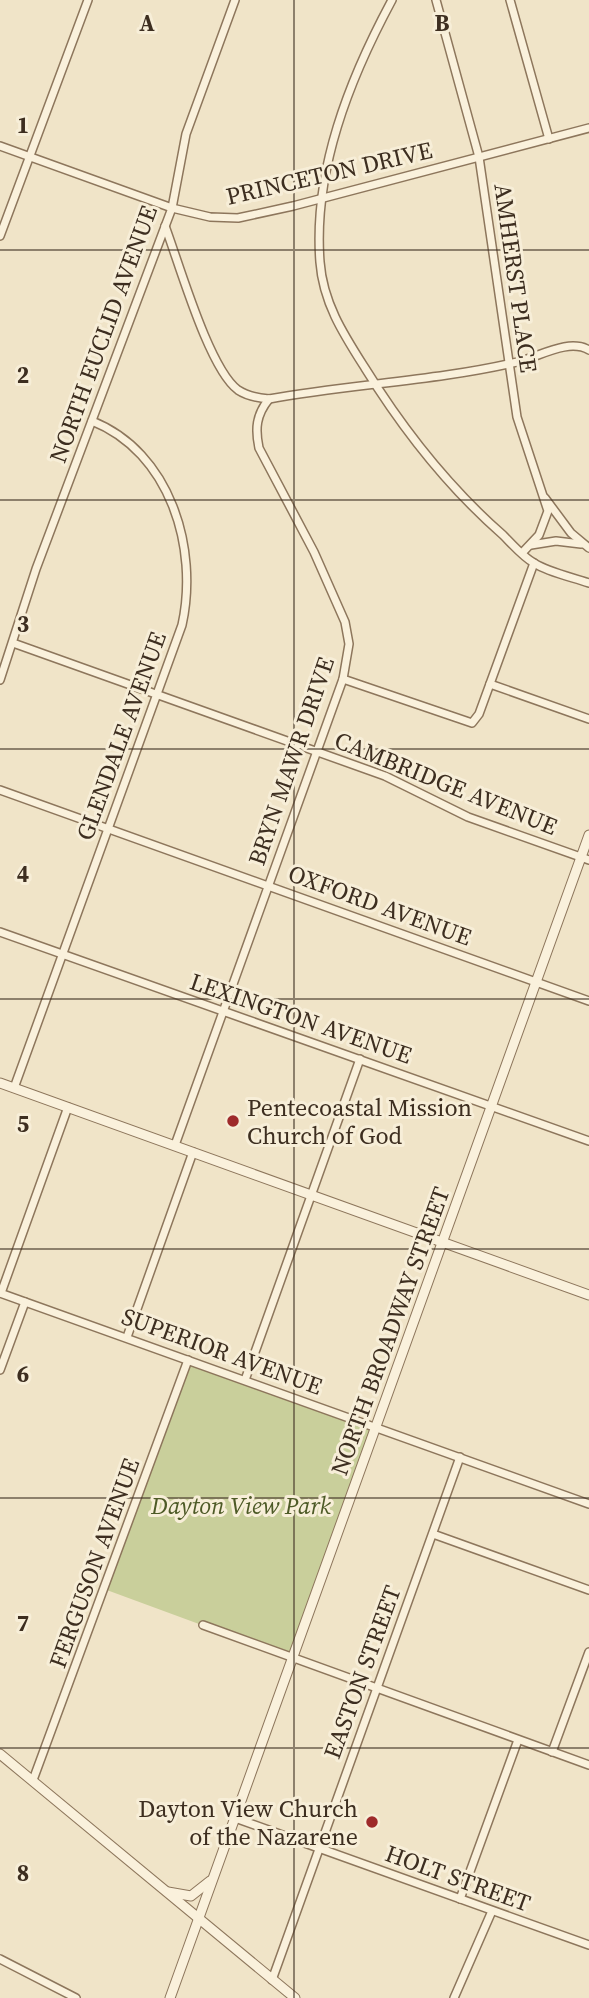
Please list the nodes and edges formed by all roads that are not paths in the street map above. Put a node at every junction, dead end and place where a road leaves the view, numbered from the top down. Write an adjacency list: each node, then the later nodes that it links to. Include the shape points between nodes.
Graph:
1 (88, 0): 9 (street)
2 (235, 0): 12 (street, NORTH EUCLID AVENUE, via 184,141)
3 (392, 0): 11 (street, via 341,117)
4 (436, 0): 10 (street, AMHERST PLACE)
5 (510, 0): 7 (street)
6 (589, 128): 7 (street, PRINCETON DRIVE)
7 (549, 139): 10 (street, PRINCETON DRIVE)
8 (0, 146): 9 (street, PRINCETON DRIVE)
9 (30, 157): 12 (street, PRINCETON DRIVE); 14 (street)
10 (479, 157): 11 (street, PRINCETON DRIVE); 16 (street, AMHERST PLACE)
11 (321, 198): 12 (street, PRINCETON DRIVE, via 238,218); 17 (street, via 320,260 328,302)
12 (172, 208): 13 (street, NORTH EUCLID AVENUE)
13 (165, 226): 18 (street, via 217,364 238,390); 19 (street, NORTH EUCLID AVENUE)
14 (0, 236)
15 (589, 350): 16 (street, via 572,346)
16 (509, 364): 17 (street); 20 (street, AMHERST PLACE, via 523,440)
17 (374, 384): 18 (street); 24 (street, via 434,467)
18 (269, 399): 28 (street, BRYN MAWR DRIVE, via 257,420 259,448 345,622 349,644)
19 (92, 421): 27 (street, NORTH EUCLID AVENUE); 31 (street, GLENDALE AVENUE, via 118,436 151,470 171,502 184,540 187,600)
20 (545, 498): 21 (street); 22 (street, AMHERST PLACE, via 544,525)
21 (581, 544): 22 (street); 23 (street)
22 (531, 545): 24 (street, AMHERST PLACE)
23 (589, 548)
24 (522, 553): 25 (street)
25 (534, 563): 26 (street); 30 (street)
26 (589, 583)
27 (13, 643): 29 (street, NORTH EUCLID AVENUE); 31 (street, CAMBRIDGE AVENUE)
28 (343, 679): 30 (street, via 472,723); 33 (street, BRYN MAWR DRIVE)
29 (0, 680)
30 (490, 684): 32 (street)
31 (156, 695): 33 (street, CAMBRIDGE AVENUE); 35 (street, GLENDALE AVENUE)
32 (589, 719)
33 (317, 752): 37 (street, CAMBRIDGE AVENUE, via 385,776 468,817); 38 (street, BRYN MAWR DRIVE)
34 (0, 790): 35 (street, OXFORD AVENUE)
35 (108, 828): 38 (street, OXFORD AVENUE); 40 (street, GLENDALE AVENUE)
36 (589, 835): 37 (street, NORTH BROADWAY STREET)
37 (585, 858): 41 (street, NORTH BROADWAY STREET)
38 (268, 886): 41 (street, OXFORD AVENUE); 43 (street, BRYN MAWR DRIVE)
39 (0, 932): 40 (street, LEXINGTON AVENUE)
40 (62, 954): 43 (street, LEXINGTON AVENUE); 46 (street, GLENDALE AVENUE)
41 (536, 982): 42 (street, OXFORD AVENUE); 47 (street, NORTH BROADWAY STREET)
42 (589, 1001)
43 (223, 1012): 44 (street, LEXINGTON AVENUE); 50 (street, BRYN MAWR DRIVE)
44 (360, 1059): 47 (street, LEXINGTON AVENUE); 52 (street)
45 (0, 1083): 46 (street)
46 (14, 1088): 48 (street)
47 (491, 1105): 49 (street, LEXINGTON AVENUE); 53 (street, NORTH BROADWAY STREET)
48 (68, 1107): 50 (street); 54 (street)
49 (589, 1141)
50 (175, 1146): 51 (street)
51 (193, 1152): 52 (street); 57 (street)
52 (312, 1194): 53 (street); 60 (street)
53 (442, 1242): 55 (street); 61 (street, NORTH BROADWAY STREET)
54 (0, 1293): 56 (street, SUPERIOR AVENUE)
55 (589, 1295)
56 (25, 1302): 57 (street, SUPERIOR AVENUE); 59 (street)
57 (127, 1337): 58 (street, SUPERIOR AVENUE)
58 (188, 1360): 60 (street, SUPERIOR AVENUE); 74 (street, FERGUSON AVENUE)
59 (0, 1370)
60 (245, 1380): 61 (street, SUPERIOR AVENUE)
61 (376, 1428): 62 (street, SUPERIOR AVENUE); 68 (street, NORTH BROADWAY STREET)
62 (460, 1457): 63 (street, SUPERIOR AVENUE); 64 (street, EASTON STREET)
63 (589, 1504)
64 (433, 1534): 65 (street); 69 (street, EASTON STREET)
65 (589, 1590)
66 (203, 1625): 68 (street)
67 (589, 1652): 71 (street)
68 (291, 1658): 69 (street); 75 (street, NORTH BROADWAY STREET)
69 (377, 1689): 70 (street); 76 (street, EASTON STREET)
70 (517, 1740): 71 (street); 79 (street)
71 (552, 1752): 73 (street)
72 (0, 1754): 74 (street)
73 (589, 1765)
74 (33, 1780): 78 (street)
75 (234, 1818): 76 (street, HOLT STREET); 77 (street, NORTH BROADWAY STREET)
76 (320, 1849): 79 (street, HOLT STREET); 84 (street, EASTON STREET)
77 (214, 1877): 78 (street, via 191,1896); 81 (street, NORTH BROADWAY STREET)
78 (160, 1889): 81 (street)
79 (460, 1899): 80 (street, HOLT STREET)
80 (492, 1911): 82 (street, HOLT STREET); 88 (street)
81 (197, 1920): 84 (street); 86 (street, NORTH BROADWAY STREET)
82 (589, 1945)
83 (0, 1959): 85 (street)
84 (272, 1979): 87 (street)
85 (76, 1998)
86 (170, 1998)
87 (295, 1998)
88 (454, 1998)

